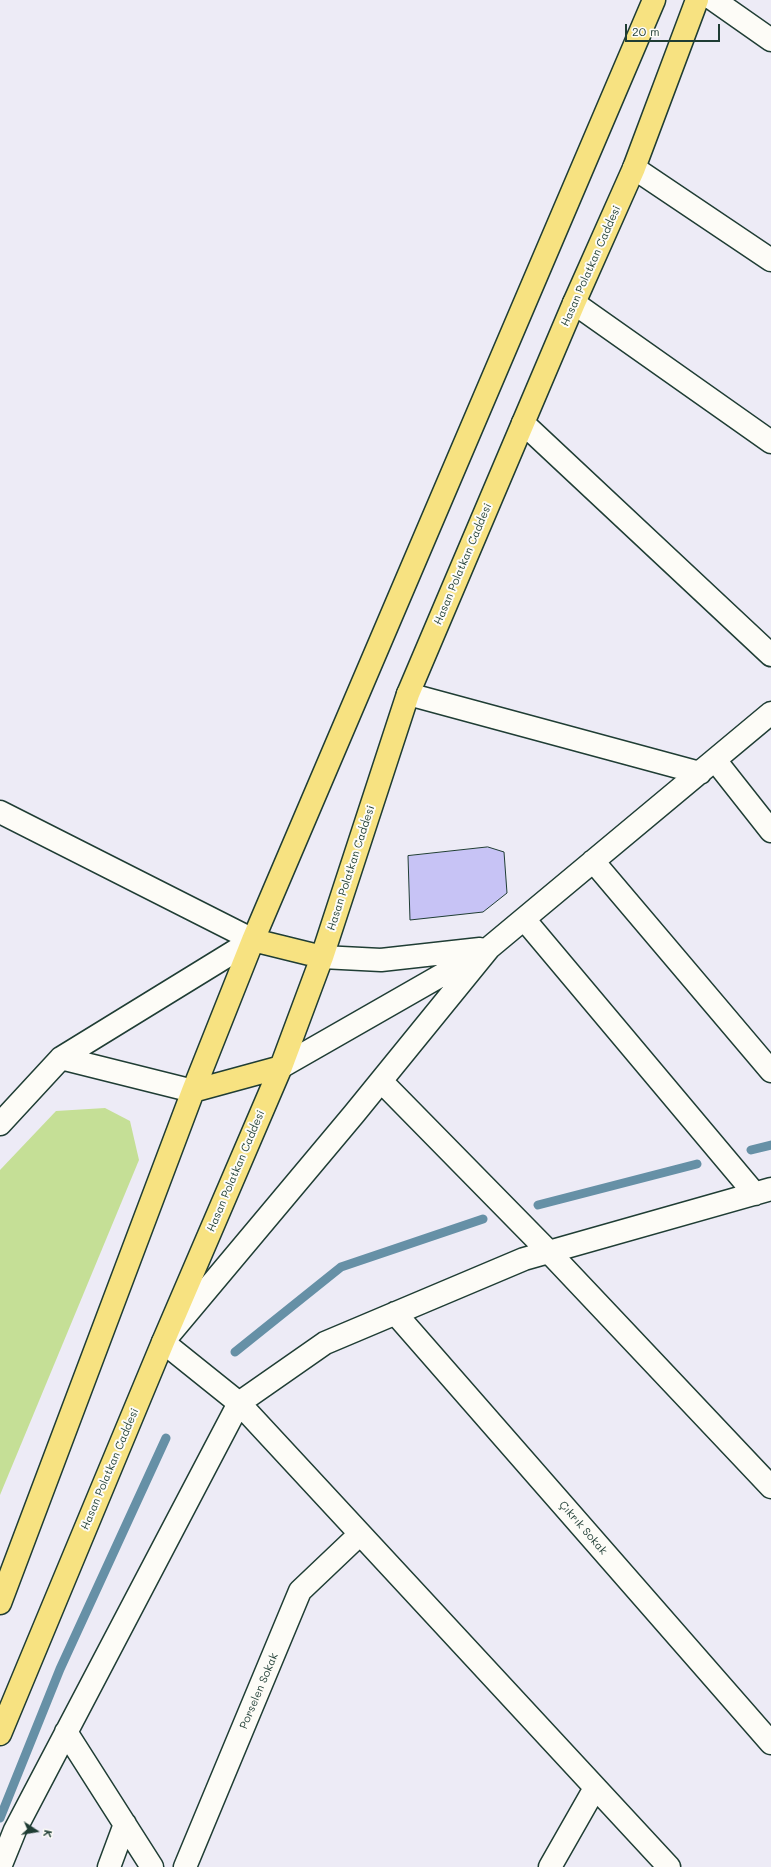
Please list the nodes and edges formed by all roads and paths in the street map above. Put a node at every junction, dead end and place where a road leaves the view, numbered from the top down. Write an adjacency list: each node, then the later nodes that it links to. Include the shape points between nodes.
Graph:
1 (654, 0): 18 (main road)
2 (697, 0): 5 (main road, Hasan Polatkan Caddesi)
3 (714, 0): 4 (street)
4 (771, 40)
5 (634, 168): 6 (street); 7 (main road, Hasan Polatkan Caddesi)
6 (771, 260)
7 (574, 303): 8 (main road, Hasan Polatkan Caddesi); 9 (street)
8 (524, 423): 10 (street); 11 (main road, Hasan Polatkan Caddesi)
9 (771, 442)
10 (771, 655)
11 (408, 694): 13 (street); 20 (main road, Hasan Polatkan Caddesi)
12 (771, 713): 13 (street)
13 (708, 766): 15 (street); 16 (street)
14 (0, 812): 18 (street)
15 (771, 830)
16 (593, 861): 17 (street); 23 (street)
17 (524, 919): 19 (street); 27 (street)
18 (253, 940): 20 (main road); 21 (street); 25 (main road)
19 (489, 948): 20 (street, via 381,960); 22 (street); 24 (street)
20 (322, 957): 22 (main road, Hasan Polatkan Caddesi)
21 (61, 1058): 25 (street); 26 (street)
22 (281, 1067): 25 (main road); 30 (main road, Hasan Polatkan Caddesi)
23 (771, 1070)
24 (381, 1081): 28 (street); 30 (street)
25 (193, 1091): 34 (main road)
26 (0, 1124)
27 (763, 1191): 28 (street)
28 (549, 1252): 29 (street, via 524,1259); 32 (street)
29 (395, 1313): 31 (street, via 325,1343); 37 (street, Çıkrık Sokak)
30 (163, 1342): 31 (street); 36 (main road, Hasan Polatkan Caddesi)
31 (239, 1403): 33 (street); 35 (street)
32 (771, 1487)
33 (360, 1534): 38 (street); 43 (street, Porselen Sokak, via 300,1591)
34 (0, 1603)
35 (66, 1732): 39 (street); 40 (street, via 15,1830)
36 (0, 1734)
37 (771, 1743)
38 (595, 1788): 44 (street); 45 (street)
39 (125, 1824): 41 (street); 42 (street)
40 (0, 1867)
41 (108, 1867)
42 (152, 1867)
43 (185, 1867)
44 (550, 1867)
45 (669, 1867)

